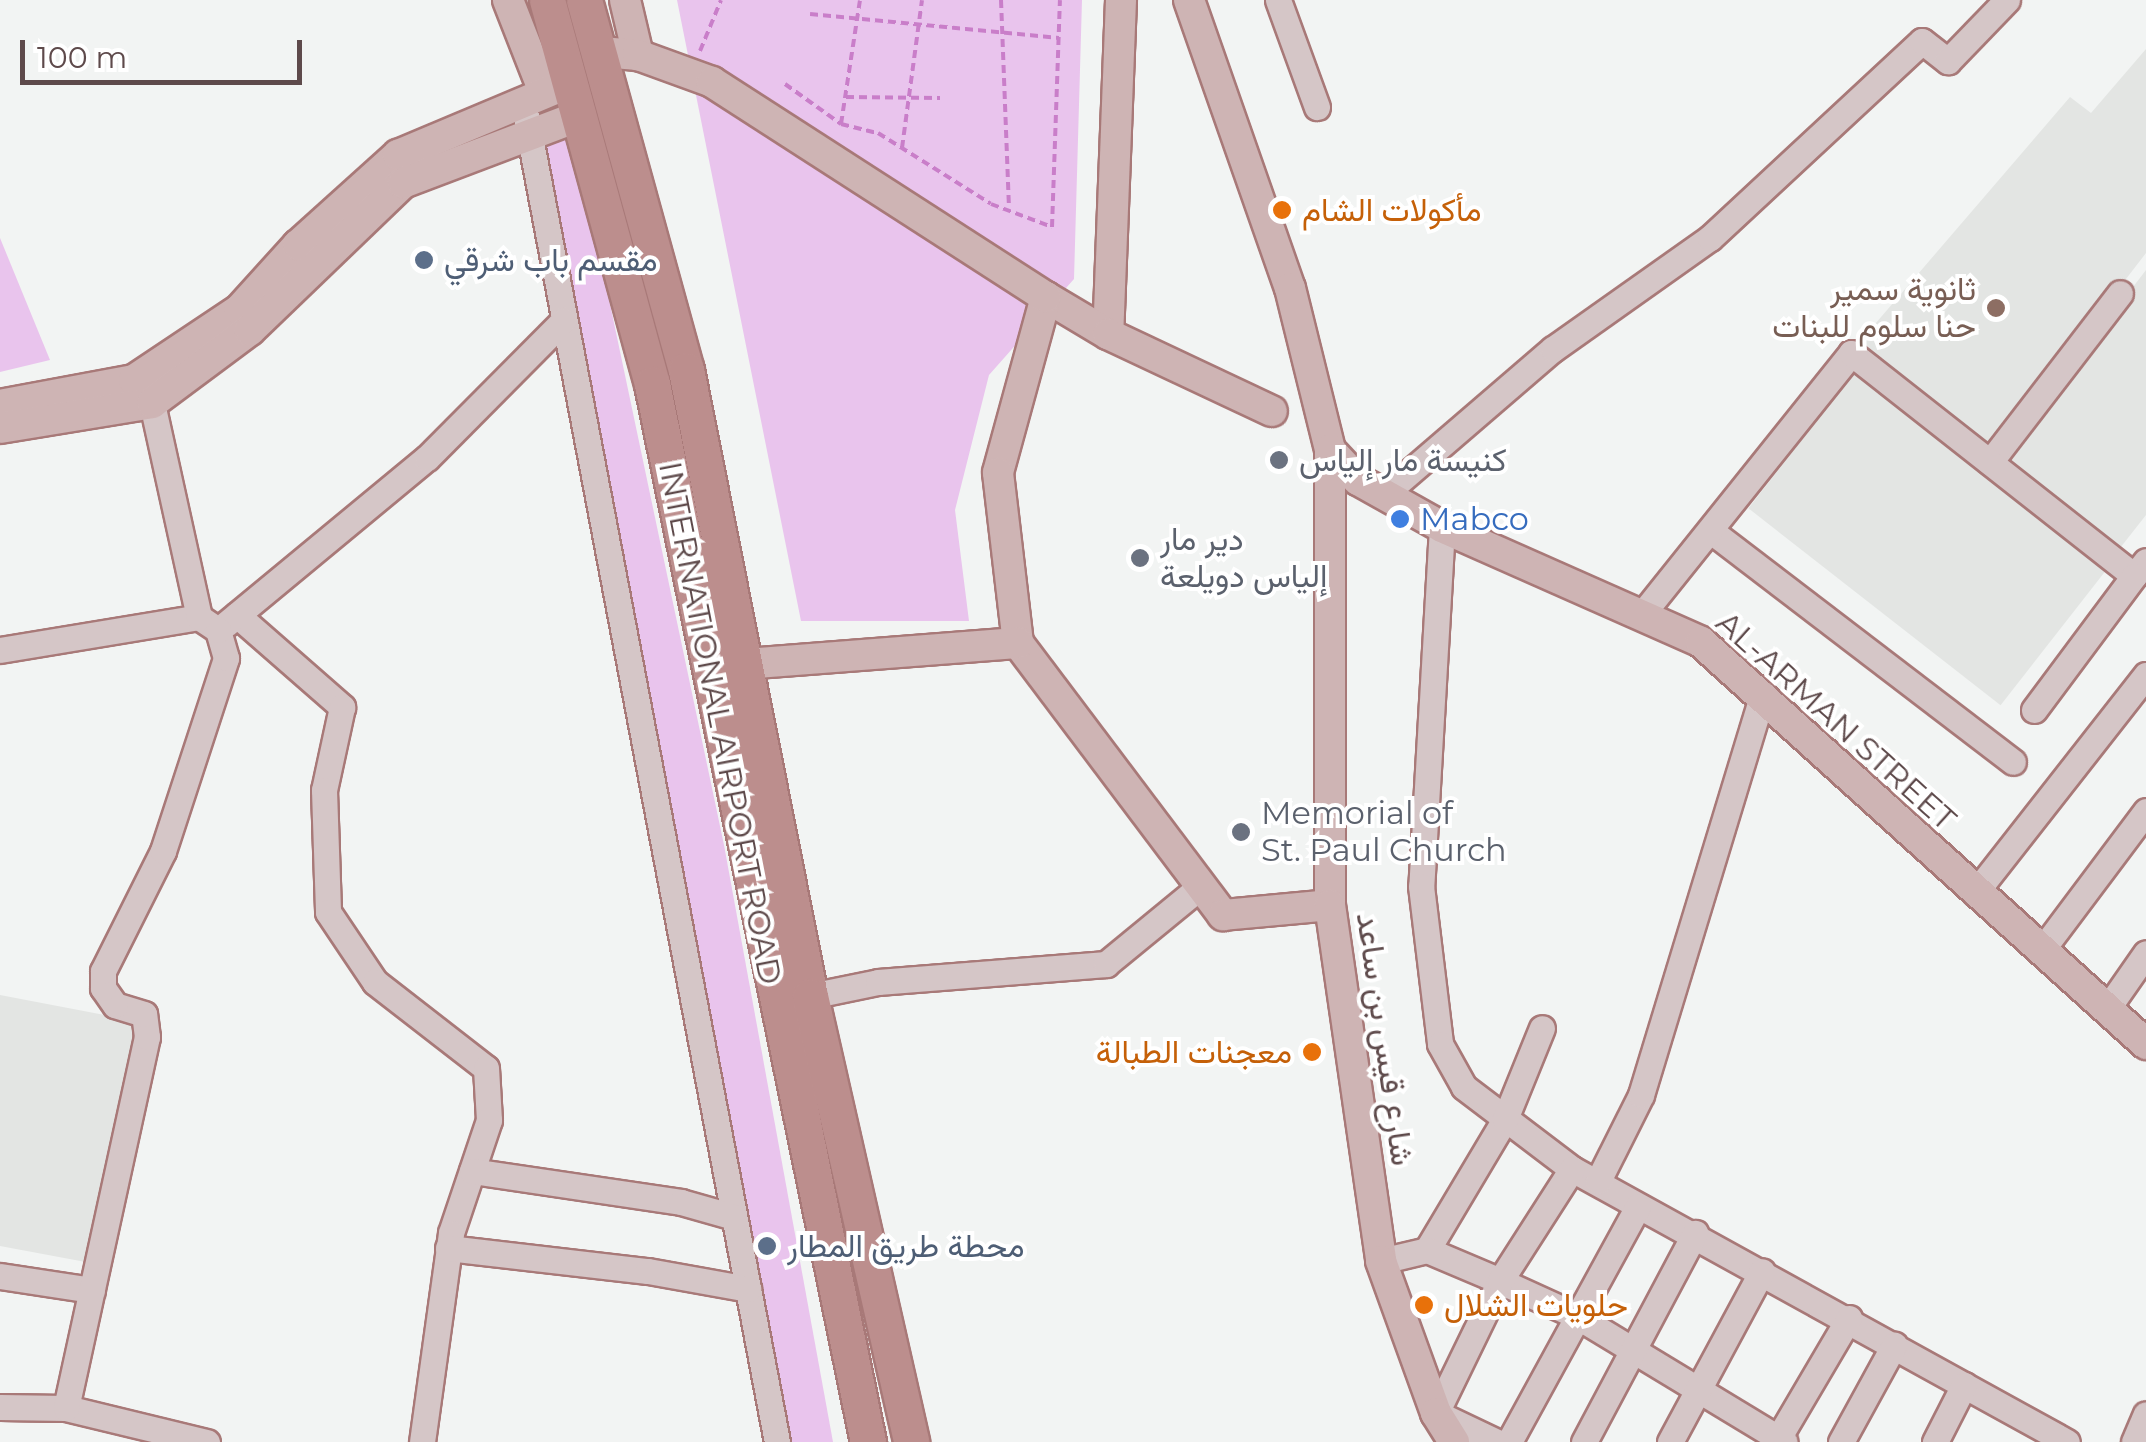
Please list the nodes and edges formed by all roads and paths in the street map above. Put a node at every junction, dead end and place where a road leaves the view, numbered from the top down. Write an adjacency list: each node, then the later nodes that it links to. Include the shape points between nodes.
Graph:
1 (508, 0): 24 (main road)
2 (584, 0): 19 (highway, INTERNATIONAL AIRPORT ROAD)
3 (625, 0): 20 (main road)
4 (721, 0): 21 (path, via 709,38)
5 (860, 0): 15 (path)
6 (922, 0): 16 (path)
7 (1001, 0): 17 (path)
8 (1060, 0): 18 (path)
9 (1121, 0): 35 (main road)
10 (1189, 0): 40 (main road, via 1290,288)
11 (1278, 0): 27 (street)
12 (2007, 0): 42 (street, via 1948,62 1922,40 1710,238 1552,349)
13 (547, 3): 24 (highway, INTERNATIONAL AIRPORT ROAD)
14 (810, 14): 15 (path)
15 (857, 19): 16 (path); 23 (path)
16 (920, 24): 17 (path); 26 (path)
17 (1004, 32): 18 (path); 31 (path)
18 (1058, 38): 31 (path, via 1052,227 1018,218)
19 (602, 52): 20 (main road); 50 (highway, INTERNATIONAL AIRPORT ROAD, via 686,370)
20 (638, 54): 21 (main road)
21 (687, 70): 33 (main road)
22 (785, 84): 28 (path)
23 (846, 97): 26 (path); 28 (path)
24 (553, 98): 29 (main road); 29 (street); 36 (main road, via 398,154 298,245 239,310); 94 (highway, INTERNATIONAL AIRPORT ROAD, via 652,384)
25 (940, 98): 26 (path)
26 (910, 99): 30 (path)
27 (1318, 107)
28 (841, 124): 30 (path)
29 (530, 137): 34 (street); 36 (main road, via 403,183 250,330)
30 (902, 148): 31 (path, via 992,204)
31 (1009, 207)
32 (2120, 293): 41 (street)
33 (1046, 297): 35 (main road); 48 (main road, via 998,473)
34 (564, 320): 47 (street, via 427,458); 70 (street)
35 (1108, 334): 38 (main road)
36 (143, 392): 37 (main road); 39 (main road); 47 (street)
37 (0, 405)
38 (1272, 412)
39 (0, 428)
40 (1330, 450): 42 (main road, AL-ARMAN STREET); 58 (main road, شارع قيس بن ساعد)
41 (1990, 462): 44 (street, via 1851,354); 45 (street)
42 (1383, 496): 43 (main road, AL-ARMAN STREET)
43 (1442, 527): 46 (main road, AL-ARMAN STREET); 65 (street, via 1421,886 1440,1044 1464,1087)
44 (1711, 531): 46 (street); 54 (street)
45 (2140, 569): 53 (street)
46 (1643, 613): 52 (main road, AL-ARMAN STREET, via 1701,642)
47 (218, 621): 49 (street); 67 (street, via 342,707 324,790 328,912 375,982 486,1068 489,1120); 78 (street, via 226,658 162,851 104,971 103,988 115,1005 144,1014 147,1037)
48 (1018, 643): 50 (main road); 56 (main road)
49 (0, 650)
50 (745, 664): 61 (highway, INTERNATIONAL AIRPORT ROAD)
51 (2146, 675): 57 (street)
52 (1763, 694): 57 (main road, AL-ARMAN STREET); 68 (street, via 1641,1096)
53 (2034, 710)
54 (2013, 762)
55 (2146, 811): 59 (street)
56 (1201, 886): 58 (main road, via 1224,915); 61 (street, via 1106,964 878,982)
57 (1975, 893): 59 (main road, AL-ARMAN STREET)
58 (1330, 905): 74 (main road, شارع قيس بن ساعد)
59 (2041, 951): 62 (main road, AL-ARMAN STREET)
60 (2146, 953): 62 (street)
61 (810, 996): 95 (highway, INTERNATIONAL AIRPORT ROAD)
62 (2107, 1010): 64 (main road, AL-ARMAN STREET)
63 (1542, 1028): 65 (street)
64 (2146, 1044)
65 (1506, 1119): 66 (street); 73 (street)
66 (1572, 1169): 68 (street); 77 (street)
67 (472, 1171): 70 (street, via 681,1202); 72 (street)
68 (1598, 1181): 69 (street)
69 (1638, 1206): 71 (street); 80 (street)
70 (734, 1217): 79 (street)
71 (1696, 1234): 75 (street); 83 (street)
72 (448, 1248): 79 (street, via 648,1270); 92 (street)
73 (1428, 1250): 74 (street); 77 (street)
74 (1381, 1261): 88 (main road, شارع قيس بن ساعد)
75 (1762, 1271): 81 (street); 85 (street)
76 (0, 1276): 78 (street)
77 (1500, 1281): 80 (street); 88 (street)
78 (92, 1290): 87 (street)
79 (748, 1290): 93 (street)
80 (1575, 1315): 83 (street); 98 (street)
81 (1849, 1318): 82 (street); 90 (street)
82 (1894, 1346): 84 (street); 101 (street)
83 (1634, 1350): 85 (street); 99 (street)
84 (1964, 1384): 102 (street); 103 (street)
85 (1699, 1388): 90 (street); 100 (street)
86 (0, 1406): 87 (street)
87 (66, 1408): 91 (street)
88 (1436, 1413): 96 (main road, شارع قيس بن ساعد); 97 (street)
89 (2146, 1414): 104 (street)
90 (1780, 1441)
91 (207, 1442)
92 (422, 1442)
93 (777, 1442)
94 (868, 1442)
95 (911, 1442)
96 (1454, 1442)
97 (1497, 1442)
98 (1509, 1442)
99 (1584, 1442)
100 (1670, 1442)
101 (1841, 1442)
102 (1935, 1442)
103 (2067, 1442)
104 (2134, 1442)

